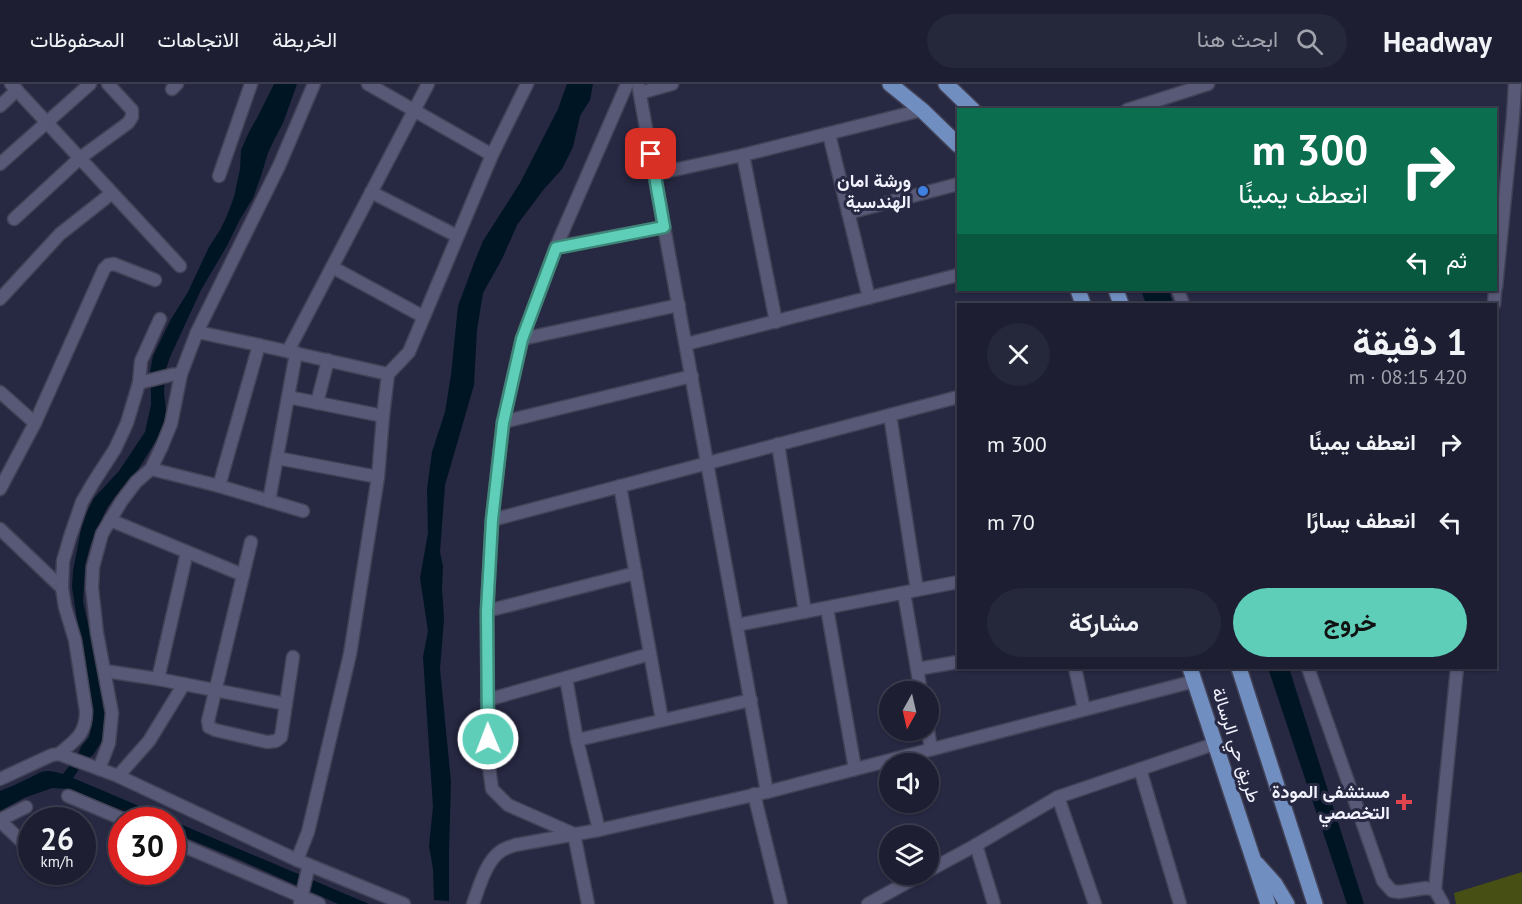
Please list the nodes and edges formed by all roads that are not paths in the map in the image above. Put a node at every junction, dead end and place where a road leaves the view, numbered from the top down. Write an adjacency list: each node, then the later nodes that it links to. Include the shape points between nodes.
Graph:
1 (90, 84): 21 (street)
2 (108, 84): 26 (street, via 132,110 132,117)
3 (251, 84): 29 (street)
4 (315, 84): 49 (street)
5 (368, 84): 19 (street)
6 (428, 84): 19 (street)
7 (527, 84): 24 (street)
8 (627, 84): 37 (street)
9 (672, 84): 15 (street)
10 (890, 84): 20 (main road)
11 (946, 84): 17 (main road)
12 (1208, 84): 18 (street)
13 (1515, 84): 40 (street)
14 (14, 87): 16 (street); 21 (street)
15 (639, 88): 28 (street)
16 (0, 106)
17 (971, 108)
18 (1133, 108)
19 (414, 110): 24 (street); 31 (street)
20 (922, 110): 22 (street); 23 (main road)
21 (47, 122): 26 (street); 27 (street)
22 (829, 134): 25 (street); 33 (street)
23 (957, 144)
24 (492, 155): 36 (street)
25 (743, 155): 28 (street); 48 (street)
26 (80, 158): 32 (street); 34 (street)
27 (0, 164)
28 (655, 174): 35 (street)
29 (219, 176)
30 (957, 184): 33 (street)
31 (371, 192): 36 (street); 39 (street)
32 (112, 193): 38 (street); 44 (street, via 60,234)
33 (848, 213): 43 (street)
34 (14, 219)
35 (664, 227): 37 (street); 45 (street)
36 (457, 236): 46 (street)
37 (556, 248): 50 (street)
38 (180, 266)
39 (332, 267): 46 (street); 53 (street)
40 (1497, 270)
41 (957, 275): 43 (street)
42 (155, 280): 65 (street, via 114,264 104,269)
43 (869, 298): 48 (street)
44 (0, 299)
45 (679, 305): 50 (street); 51 (street)
46 (424, 316): 56 (street, via 409,352)
47 (160, 319): 58 (street, via 141,361)
48 (776, 322): 51 (street)
49 (197, 332): 52 (street); 55 (street)
50 (522, 339): 66 (street)
51 (686, 344): 57 (street)
52 (259, 345): 53 (street); 72 (street)
53 (292, 352): 54 (street); 60 (street)
54 (328, 360): 56 (street); 62 (street)
55 (176, 374): 58 (street); 70 (street, via 171,424)
56 (388, 374): 64 (street)
57 (692, 376): 66 (street); 69 (street)
58 (143, 382): 85 (street, via 115,449 82,502 63,561)
59 (0, 392): 65 (street)
60 (288, 397): 62 (street); 68 (street)
61 (957, 397): 63 (street)
62 (317, 403): 64 (street)
63 (890, 415): 67 (street); 86 (street)
64 (383, 416): 71 (street)
65 (35, 423): 74 (street)
66 (503, 423): 78 (street)
67 (778, 444): 69 (street); 89 (street)
68 (277, 458): 71 (street); 75 (street)
69 (708, 463): 73 (street); 90 (street)
70 (151, 469): 72 (street); 77 (street, via 136,482)
71 (378, 477): 134 (street, via 350,654 308,832)
72 (219, 486): 75 (street)
73 (620, 486): 78 (street); 82 (street)
74 (0, 489)
75 (269, 501): 76 (street)
76 (303, 511)
77 (110, 519): 81 (street); 99 (street, via 93,567 94,613)
78 (492, 520): 88 (street)
79 (0, 529): 85 (street)
80 (251, 542): 83 (street)
81 (187, 552): 83 (street); 102 (street)
82 (636, 573): 88 (street); 91 (street)
83 (243, 575): 105 (street)
84 (957, 582): 86 (street)
85 (62, 588): 115 (street, via 86,711 79,738)
86 (911, 591): 87 (street); 94 (street)
87 (827, 608): 89 (street); 117 (street)
88 (487, 611): 106 (street)
89 (805, 612): 90 (street)
90 (737, 625): 107 (street)
91 (650, 654): 101 (street); 110 (street)
92 (293, 657): 108 (street)
93 (957, 662): 94 (street)
94 (917, 669): 103 (street)
95 (1076, 669): 109 (street)
96 (1239, 669): 151 (main road, طريق حي الرسالة)
97 (1308, 669): 137 (street, via 1383,881 1392,891)
98 (1457, 669): 137 (street)
99 (105, 671): 102 (street); 116 (street, via 112,727 109,743)
100 (1193, 674): 109 (street); 113 (main road, طريق حي الرسالة)
101 (566, 678): 106 (street); 111 (street)
102 (158, 679): 104 (street)
103 (919, 681)
104 (184, 684): 105 (street); 119 (street, via 149,741)
105 (215, 690): 108 (street); 108 (street, via 209,727 267,742 281,737)
106 (487, 700): 129 (street, via 492,789 508,805)
107 (751, 700): 110 (street); 121 (street)
108 (286, 704)
109 (1084, 709): 114 (street)
110 (662, 720): 111 (street)
111 (577, 740): 128 (street)
112 (930, 741): 114 (street)
113 (1214, 744): 118 (street); 133 (main road, طريق حي الرسالة)
114 (931, 749): 117 (street)
115 (63, 756): 116 (street); 120 (street, via 52,755)
116 (93, 767): 119 (street)
117 (855, 769): 121 (street)
118 (1140, 769): 124 (street); 148 (street)
119 (118, 776): 134 (street)
120 (0, 779)
121 (767, 792): 122 (street)
122 (754, 794): 128 (street); 144 (street)
123 (68, 796): 126 (street)
124 (1058, 797): 131 (street); 147 (street)
125 (18, 811): 127 (street)
126 (108, 813)
127 (0, 820): 130 (street)
128 (599, 831): 129 (street)
129 (574, 834): 142 (street, via 502,850 482,879); 143 (street)
130 (18, 837)
131 (976, 845): 135 (street); 146 (street)
132 (186, 847): 138 (street)
133 (1255, 862): 149 (main road, طريق حي الرسالة); 150 (main road)
134 (305, 865): 138 (street); 141 (street)
135 (939, 865)
136 (906, 885): 139 (street)
137 (1435, 890): 152 (street)
138 (301, 898): 140 (street)
139 (887, 899): 145 (street)
140 (319, 904)
141 (404, 904)
142 (473, 904)
143 (588, 904)
144 (781, 904)
145 (868, 904)
146 (994, 904)
147 (1095, 904)
148 (1180, 904)
149 (1268, 904)
150 (1287, 904)
151 (1315, 904)
152 (1443, 904)

